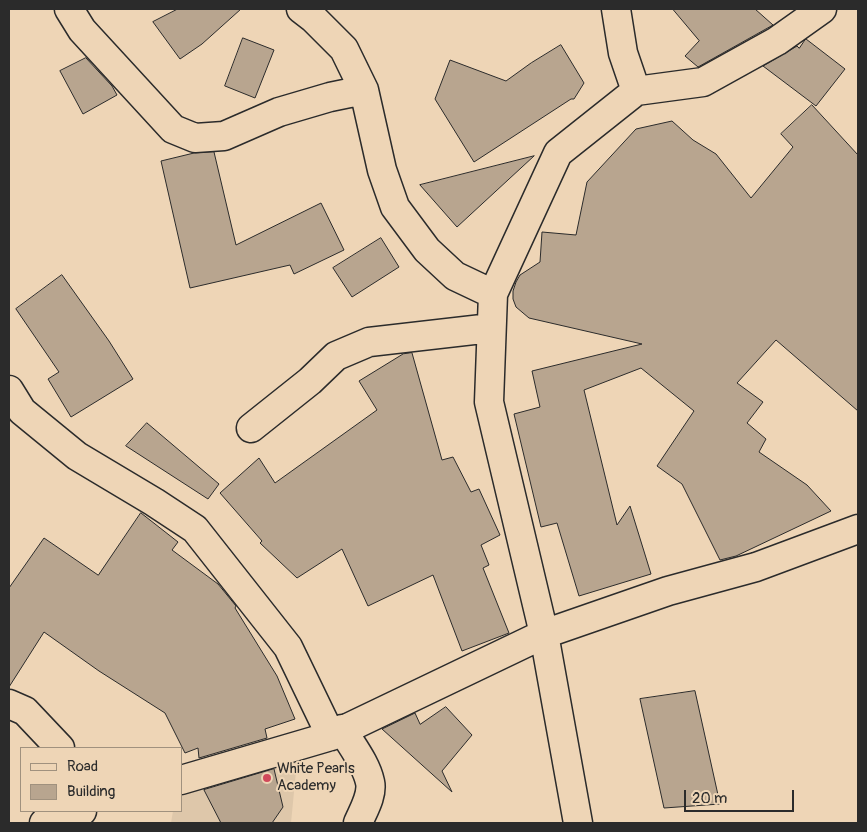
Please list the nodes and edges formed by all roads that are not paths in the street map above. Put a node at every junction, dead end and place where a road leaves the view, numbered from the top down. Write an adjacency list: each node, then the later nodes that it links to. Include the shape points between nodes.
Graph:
1 (69, 9): 5 (street, via 82,30 173,129 195,138 224,136 279,112)
2 (301, 9): 5 (street, via 344,49)
3 (616, 9): 6 (street, via 623,53)
4 (822, 9): 6 (street, via 777,41 704,82)
5 (364, 90): 7 (street, via 382,170 396,207 427,250 455,276)
6 (636, 91): 7 (street, via 558,153)
7 (493, 294): 8 (street)
8 (491, 328): 10 (street, via 369,342 336,356); 12 (street, via 489,402)
9 (9, 390): 14 (street, via 22,411 77,456 195,529 288,648)
10 (251, 428)
11 (858, 529): 12 (street, via 756,567 668,591)
12 (544, 634): 14 (street); 20 (street)
13 (9, 704): 15 (street, via 25,711)
14 (336, 732): 16 (street); 19 (street, via 362,763 371,782)
15 (59, 747)
16 (182, 780)
17 (79, 812): 18 (street)
18 (44, 823)
19 (358, 823)
20 (578, 823)

